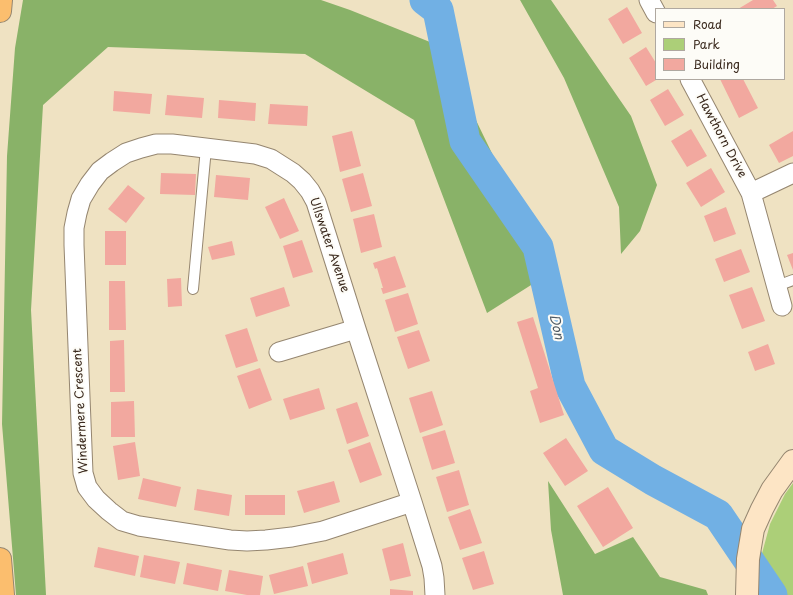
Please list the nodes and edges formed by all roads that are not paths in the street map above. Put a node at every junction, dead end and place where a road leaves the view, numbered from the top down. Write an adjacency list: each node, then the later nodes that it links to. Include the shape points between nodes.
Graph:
1 (2, 0): 3 (highway)
2 (649, 0): 4 (street)
3 (0, 11)
4 (655, 11)
5 (691, 80): 9 (street, Hawthorn Drive)
6 (206, 148): 7 (street, Ullswater Avenue, via 156,144); 11 (lane); 13 (street, Ullswater Avenue, via 255,154 271,159 302,181 316,202)
7 (126, 153): 16 (street, Windermere Crescent, via 100,171 90,184 82,199 74,228 83,473 87,487 96,499 122,521 139,526 247,541 323,531)
8 (793, 174): 9 (street, Hawthorn Drive)
9 (751, 193): 10 (street, Hawthorn Drive)
10 (785, 283): 12 (street, Hawthorn Drive)
11 (193, 289)
12 (782, 306)
13 (356, 329): 14 (street); 16 (street, Ullswater Avenue)
14 (279, 352)
15 (793, 461): 20 (street, via 772,490 754,529 748,559)
16 (412, 502): 19 (street, Ullswater Avenue, via 432,566)
17 (0, 559): 18 (highway)
18 (3, 595)
19 (435, 595)
20 (747, 595)

